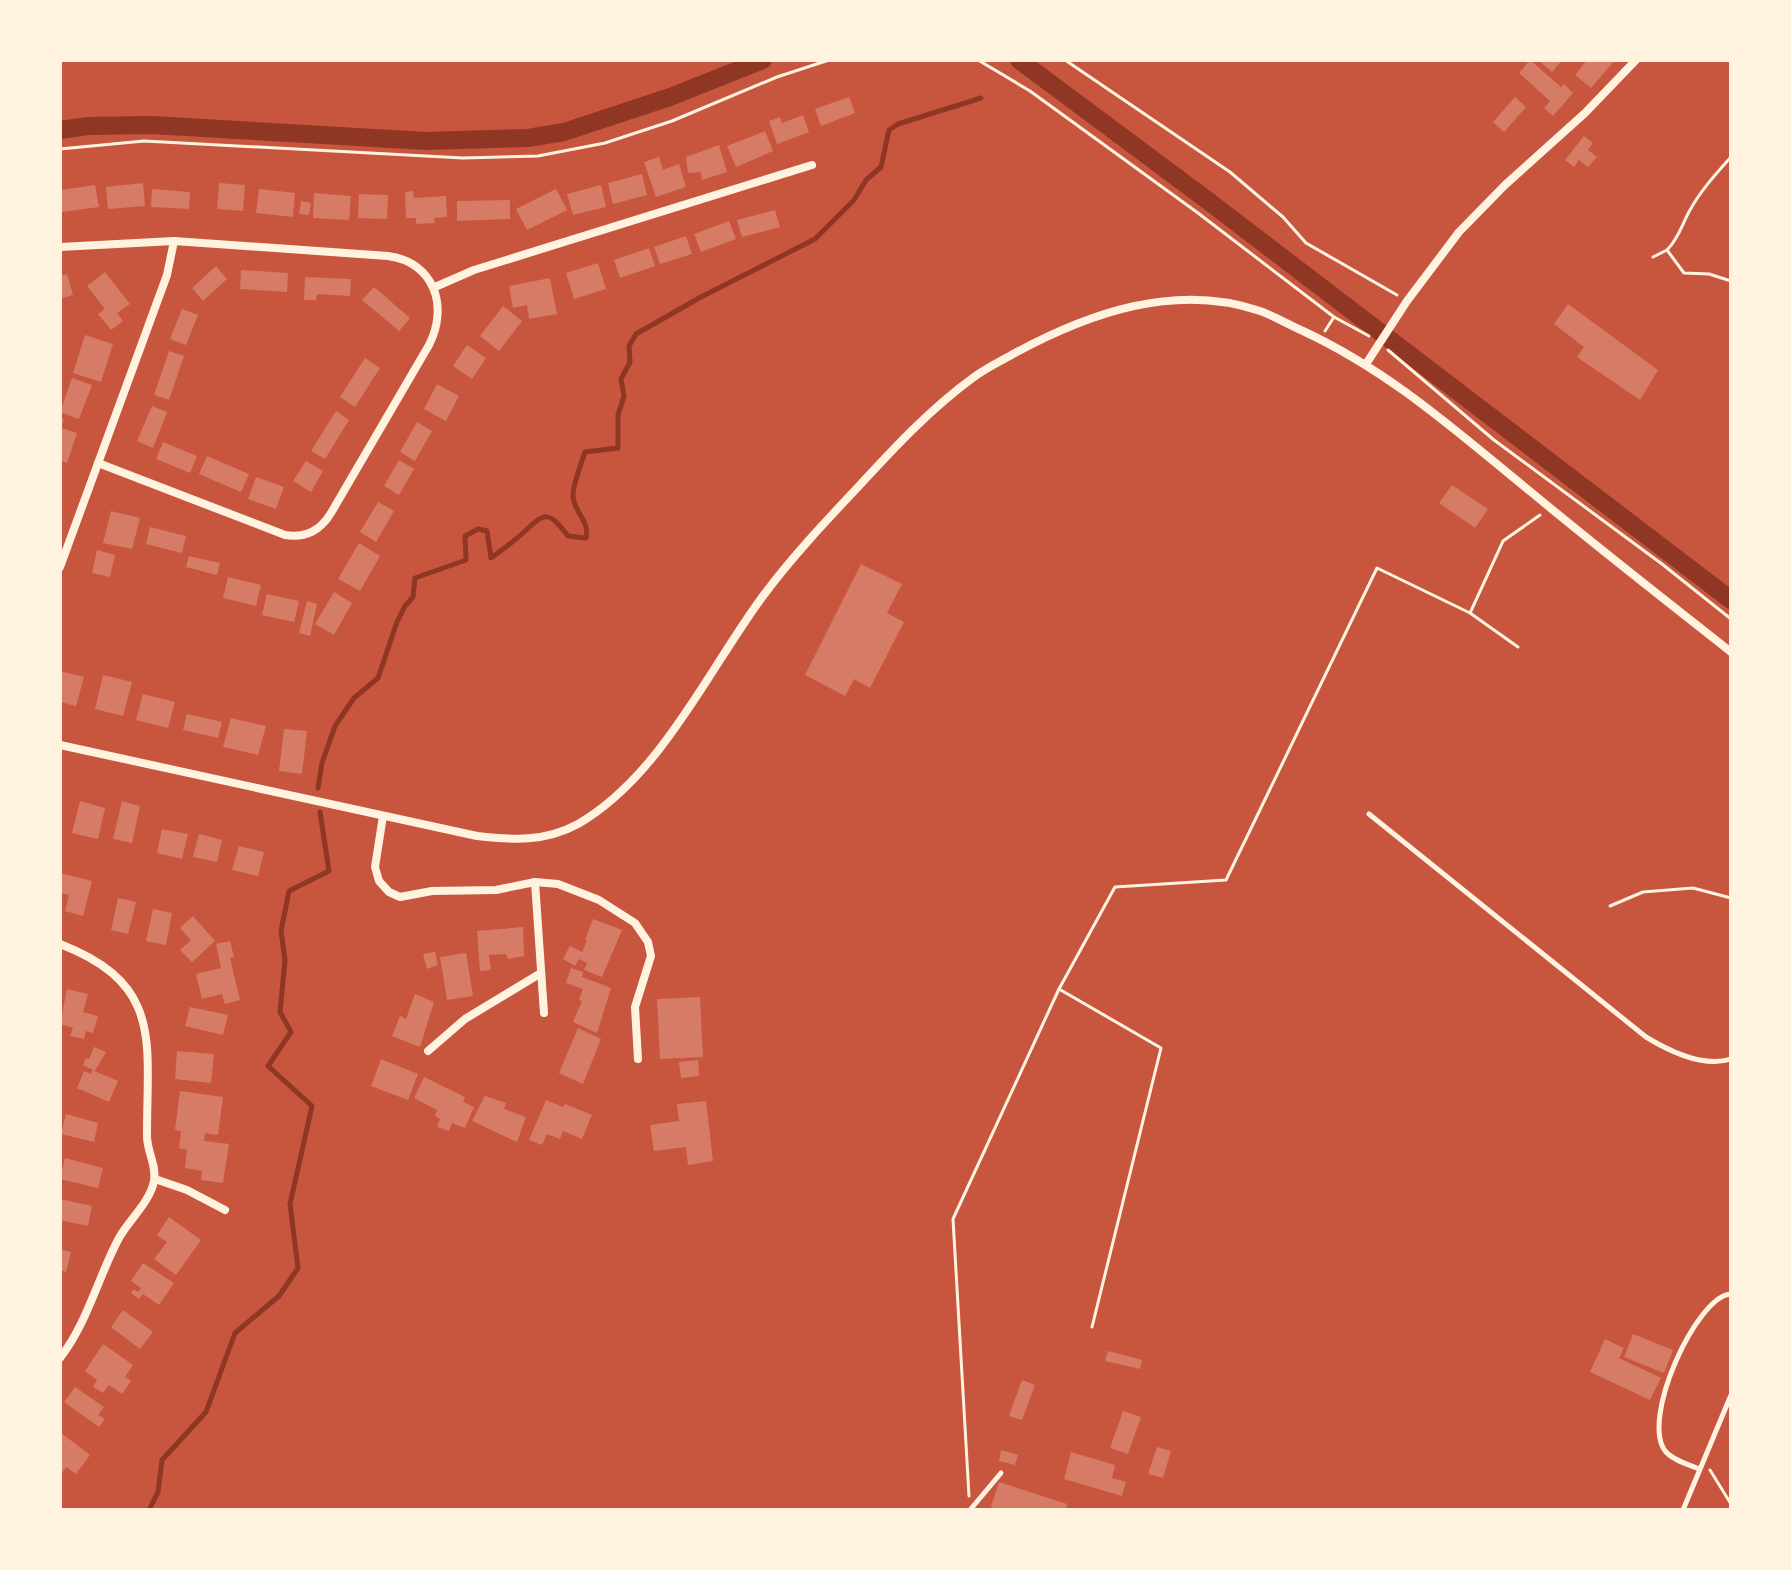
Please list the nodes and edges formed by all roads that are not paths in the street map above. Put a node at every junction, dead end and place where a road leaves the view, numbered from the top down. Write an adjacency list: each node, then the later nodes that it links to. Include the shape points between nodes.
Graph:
1 (1636, 60): 6 (street, via 1459,232)
2 (812, 165): 5 (street, via 474,270)
3 (174, 241): 4 (street); 5 (street, via 397,258 415,265); 7 (street, via 167,275)
4 (60, 247)
5 (435, 287): 7 (street, via 439,315 434,335 331,513 313,532 285,535)
6 (1366, 364): 9 (street); 12 (street, via 1259,310 1195,298 1133,305 1047,336 976,375 914,427 804,544 761,598 695,700 614,799 577,824 546,837 519,840)
7 (98, 463): 8 (street)
8 (60, 567)
9 (1731, 652)
10 (60, 745): 12 (street)
11 (1369, 814): 19 (lane, via 1646,1037 1686,1056)
12 (383, 816): 13 (street, via 375,867 379,881 400,897)
13 (535, 882): 15 (street); 18 (street, via 580,890 643,931 651,956 635,1007)
14 (60, 944): 20 (street, via 106,968 129,990 142,1013 149,1062 147,1144)
15 (541, 973): 16 (street); 17 (street, via 465,1019)
16 (544, 1013)
17 (428, 1051)
18 (638, 1059)
19 (1731, 1059)
20 (155, 1179): 21 (street); 23 (street, via 119,1238)
21 (225, 1210)
22 (1731, 1294): 25 (lane, via 1714,1301 1700,1319 1659,1407 1657,1427 1665,1450)
23 (60, 1358)
24 (1731, 1395): 25 (lane)
25 (1699, 1469): 28 (lane)
26 (1001, 1473): 27 (lane)
27 (970, 1509)
28 (1683, 1510)

